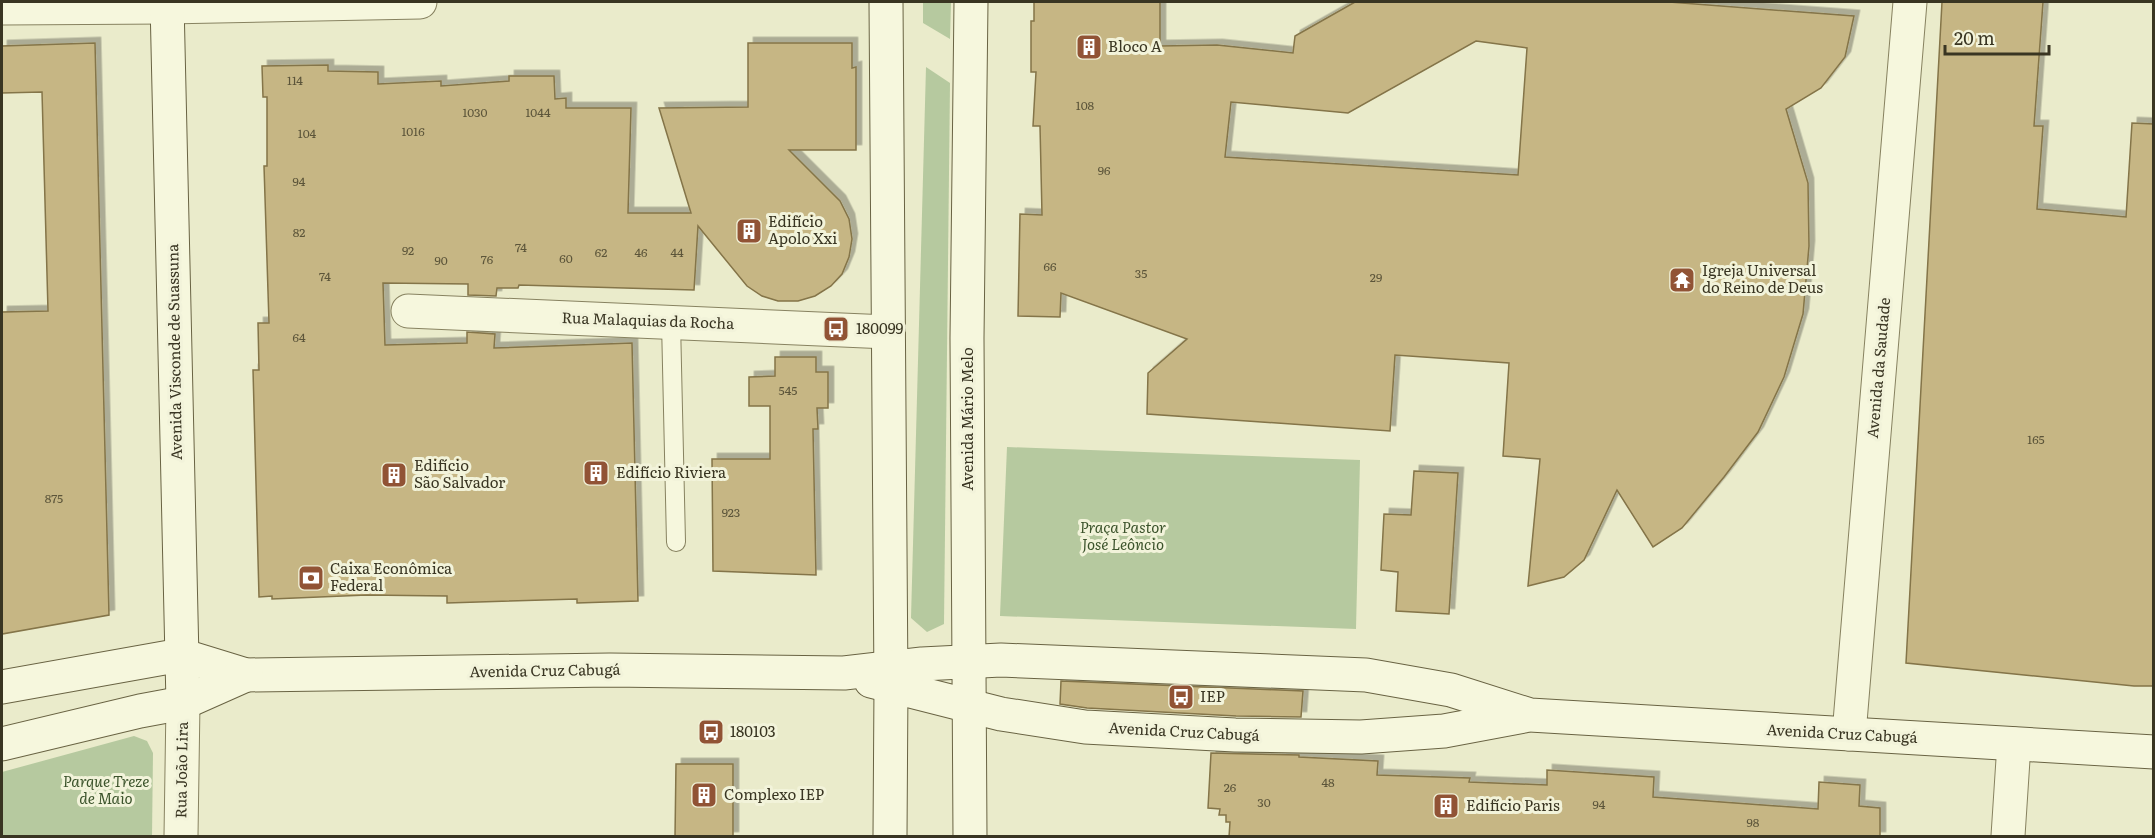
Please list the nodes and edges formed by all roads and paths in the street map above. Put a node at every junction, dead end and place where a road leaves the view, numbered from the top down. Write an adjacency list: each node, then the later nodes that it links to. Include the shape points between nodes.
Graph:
1 (420, 2): 5 (main road)
2 (886, 2): 9 (main road)
3 (971, 2): 12 (main road, Avenida Mário Melo)
4 (1910, 2): 19 (main road, Avenida da Saudade)
5 (167, 4): 6 (main road); 11 (main road, Avenida Visconde de Suassuna)
6 (2, 8)
7 (408, 312): 8 (main road, Rua Malaquias da Rocha)
8 (671, 322): 9 (main road, Rua Malaquias da Rocha); 10 (lane)
9 (888, 332): 14 (main road)
10 (676, 542)
11 (181, 655): 13 (main road, Avenida Cruz Cabugá); 15 (main road, Avenida Cruz Cabugá); 16 (main road, Avenida Visconde de Suassuna)
12 (969, 662): 14 (main road, Avenida Cruz Cabugá); 17 (main road, Avenida Mário Melo); 18 (main road, Avenida Cruz Cabugá, via 1001,660 1366,675 1451,690)
13 (246, 675): 14 (main road, Avenida Cruz Cabugá, via 610,670); 16 (main road, Avenida Cruz Cabugá)
14 (891, 677): 17 (main road, Avenida Cruz Cabugá); 24 (main road)
15 (2, 687)
16 (183, 703): 20 (main road, Avenida Cruz Cabugá); 23 (main road, Rua João Lira)
17 (969, 706): 18 (main road, Avenida Cruz Cabugá, via 1085,727 1235,735 1361,737 1444,731); 25 (main road, Avenida Mário Melo)
18 (1530, 715): 19 (main road, Avenida Cruz Cabugá)
19 (1849, 734): 21 (main road, Avenida Cruz Cabugá)
20 (2, 744)
21 (2014, 744): 22 (main road, Avenida Cruz Cabugá); 26 (main road)
22 (2154, 752)
23 (181, 837)
24 (891, 837)
25 (970, 837)
26 (2008, 837)

